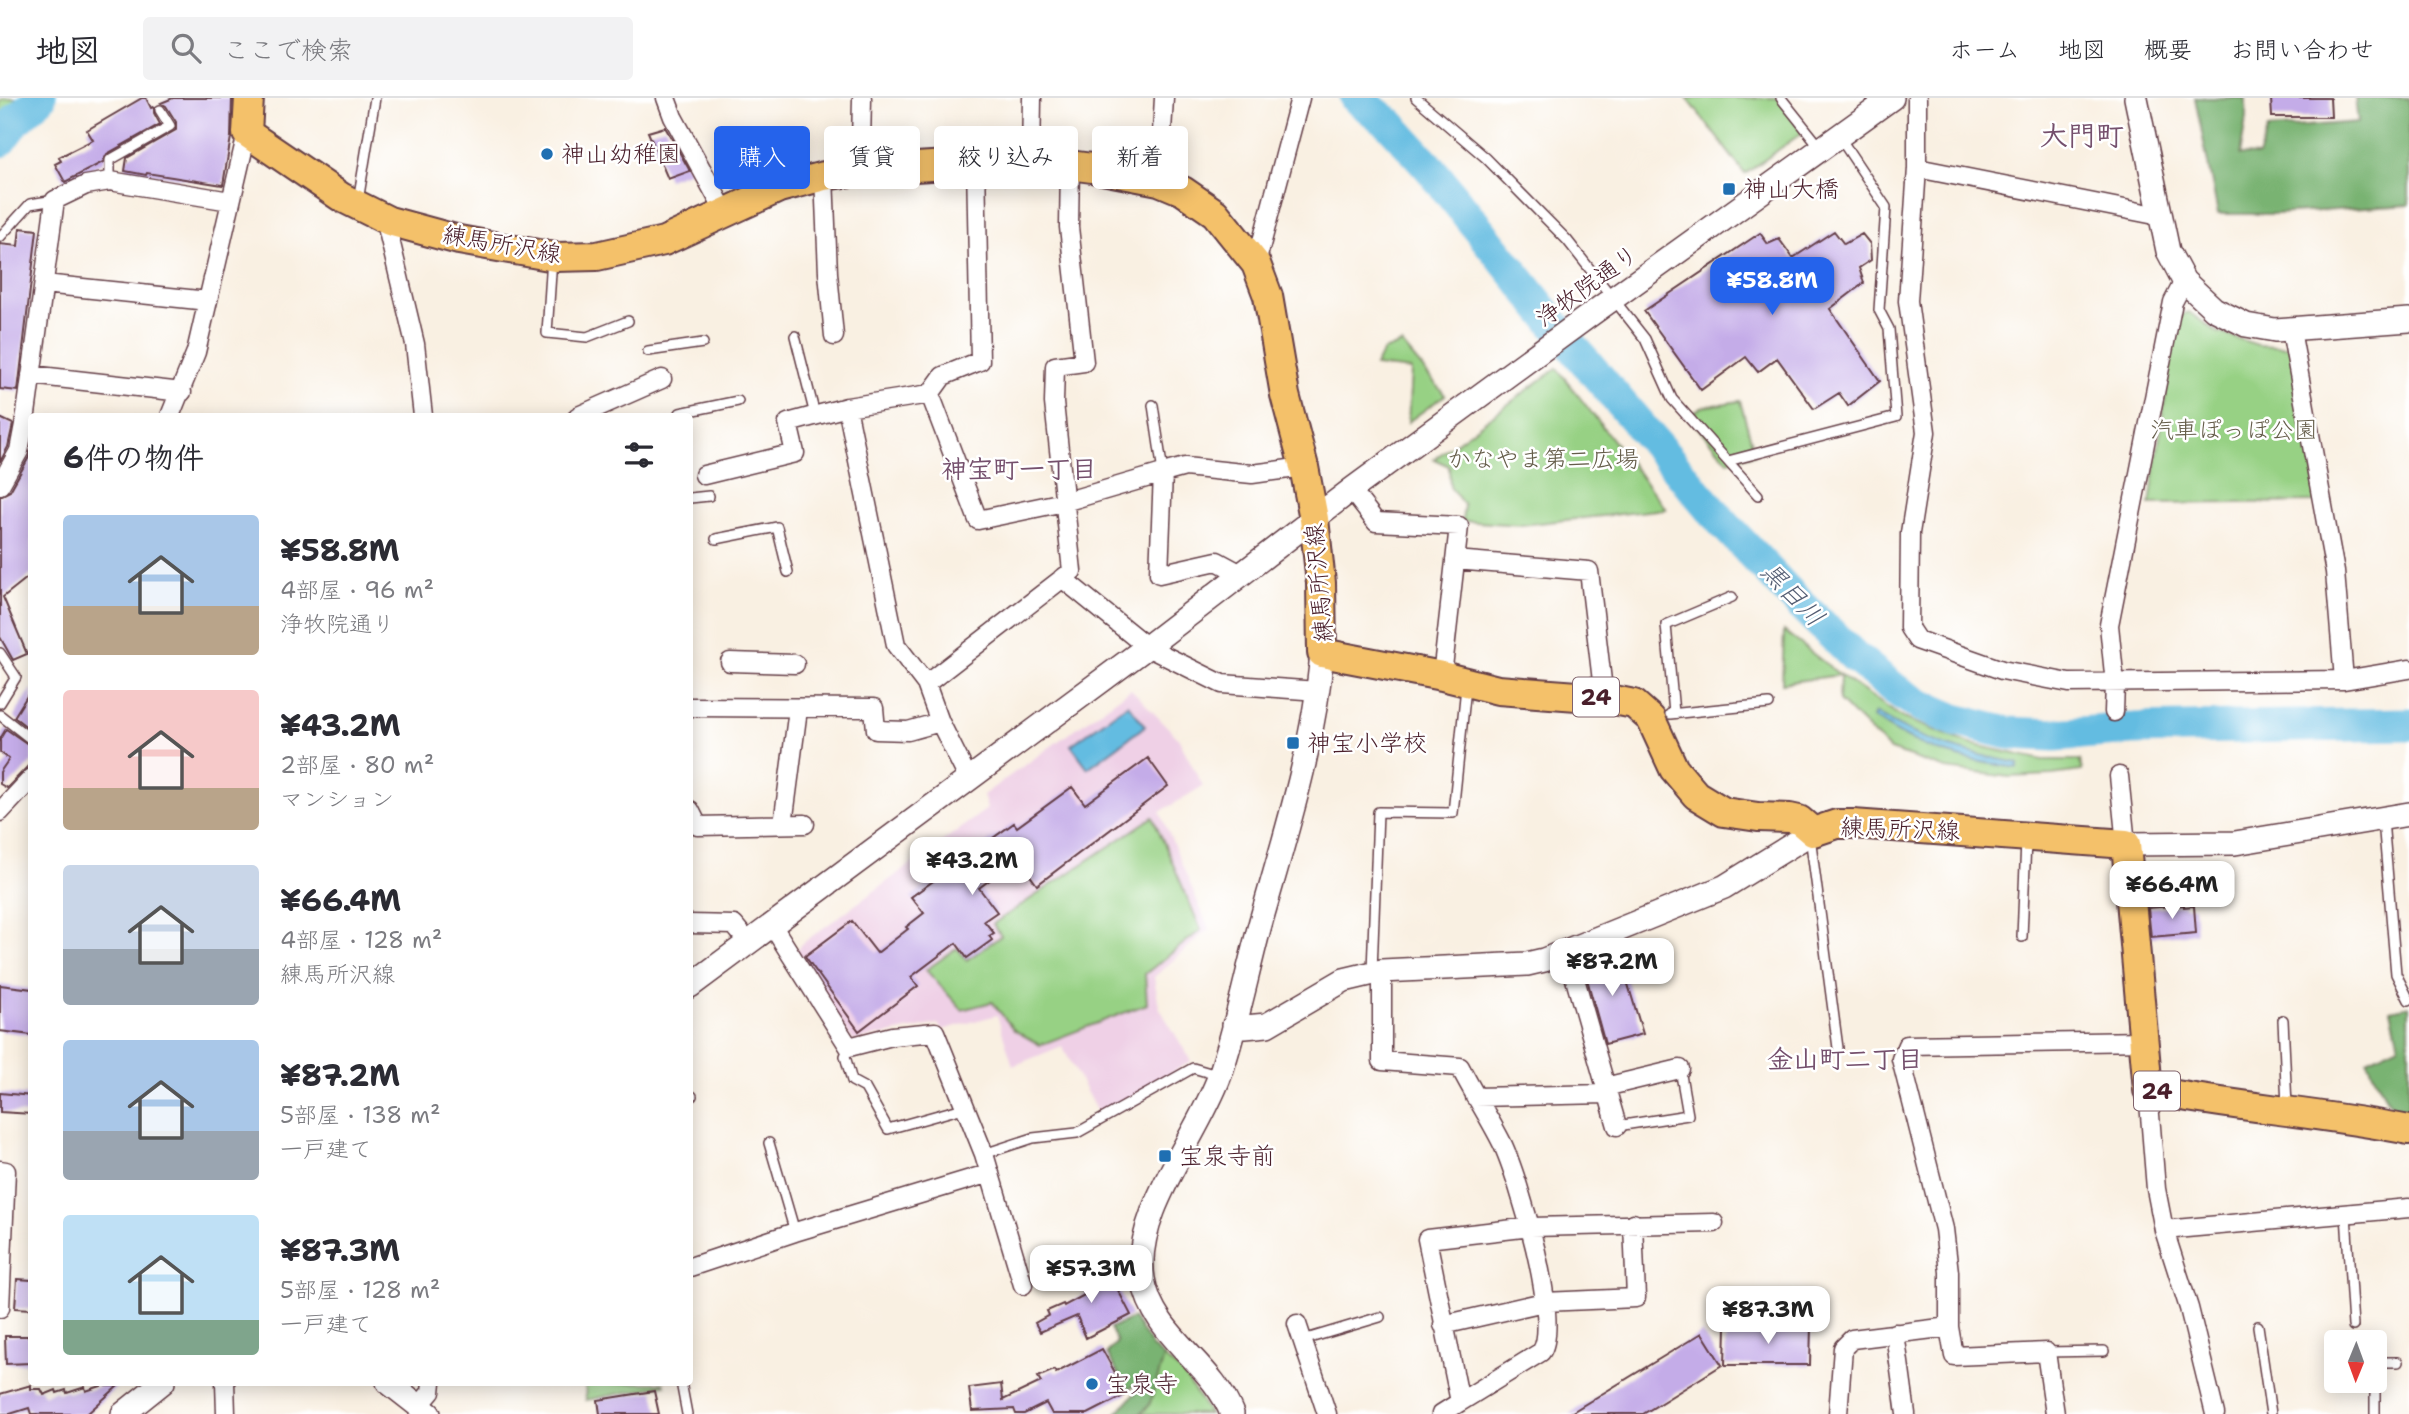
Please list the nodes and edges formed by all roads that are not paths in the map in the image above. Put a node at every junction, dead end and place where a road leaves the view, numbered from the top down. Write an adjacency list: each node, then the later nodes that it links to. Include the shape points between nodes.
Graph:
1 (249, 98): 17 (main road)
2 (374, 98): 28 (lane)
3 (667, 98): 29 (street)
4 (862, 98): 14 (street)
5 (1032, 98): 15 (street)
6 (1164, 98): 16 (street)
7 (1300, 98): 34 (street)
8 (1416, 98): 37 (lane, via 1486,158 1567,240)
9 (1781, 98): 18 (lane)
10 (1892, 98): 18 (street, 浄牧院通り)
11 (1917, 98): 19 (street)
12 (2136, 98): 30 (street)
13 (160, 110): 21 (lane, via 170,126 110,160)
14 (862, 126)
15 (1032, 126)
16 (1162, 126)
17 (247, 133): 27 (street); 28 (main road, 練馬所沢線)
18 (1830, 142): 37 (street, 浄牧院通り); 61 (lane, via 1886,207 1879,310 1889,329 1896,417)
19 (1917, 168): 30 (street); 87 (street, via 1908,302 1926,432 1910,533 1909,628 1917,640 2003,670 2069,683)
20 (824, 176): 29 (main road, 練馬所沢線, via 779,188)
21 (110, 181): 26 (street, via 86,185); 27 (street)
22 (825, 189): 42 (street)
23 (977, 189): 49 (street, via 980,361 943,376)
24 (1070, 189): 70 (street, via 1069,227 1084,362 1055,366)
25 (1178, 189): 34 (main road, 練馬所沢線, via 1212,209)
26 (55, 200): 32 (lane, via 30,204); 36 (street)
27 (230, 201): 38 (street)
28 (355, 205): 31 (main road, 練馬所沢線)
29 (726, 214): 33 (main road, 練馬所沢線, via 664,241 597,256)
30 (2160, 216): 35 (street, via 2168,251)
31 (389, 221): 33 (main road, 練馬所沢線); 55 (street, via 415,344)
32 (0, 237)
33 (552, 257): 40 (lane, via 547,333 587,337)
34 (1256, 264): 62 (main road, 練馬所沢線, via 1268,296 1285,395)
35 (2184, 281): 41 (street, via 2231,319 2262,329); 87 (street, via 2173,302 2109,625)
36 (44, 284): 38 (street); 46 (street)
37 (1611, 299): 61 (lane, via 1645,339 1672,399); 66 (street, 浄牧院通り)
38 (208, 302): 48 (street)
39 (2409, 320): 41 (street)
40 (628, 321)
41 (2291, 330): 85 (street, via 2336,572)
42 (835, 335)
43 (795, 336): 58 (lane)
44 (703, 343): 45 (lane)
45 (648, 351)
46 (32, 375): 48 (street); 53 (street)
47 (662, 379): 56 (street)
48 (182, 392): 54 (street)
49 (930, 394): 52 (street); 70 (street, via 978,520)
50 (738, 401): 57 (lane)
51 (1153, 405): 63 (lane)
52 (848, 407): 58 (street); 86 (street, via 895,645)
53 (29, 413)
54 (172, 413)
55 (423, 413)
56 (585, 413)
57 (680, 413)
58 (815, 415): 64 (street, via 788,423 794,453)
59 (28, 419): 60 (street)
60 (25, 452): 65 (street)
61 (1728, 461): 67 (lane)
62 (1304, 467): 63 (street, via 1252,474 1185,467); 71 (main road, 練馬所沢線)
63 (1163, 473): 70 (street); 75 (street, via 1159,574 1217,561)
64 (704, 475)
65 (0, 485)
66 (1351, 490): 71 (street, 浄牧院通り); 73 (street, via 1376,522 1459,526)
67 (1758, 495)
68 (709, 496): 69 (lane)
69 (693, 498)
70 (1064, 502): 76 (street, via 1072,571)
71 (1314, 519): 75 (street, 浄牧院通り); 80 (main road, 練馬所沢線)
72 (716, 539): 74 (lane, via 777,527)
73 (1455, 560): 84 (street); 89 (street, via 1589,571)
74 (788, 572)
75 (1241, 574): 78 (street, 浄牧院通り)
76 (1062, 578): 78 (street); 86 (street)
77 (1732, 597): 96 (lane, via 1666,625)
78 (1147, 647): 88 (street, via 1222,684); 100 (street, 浄牧院通り)
79 (0, 653): 90 (lane, via 16,677)
80 (1322, 653): 84 (main road, 練馬所沢線 / 24); 88 (street)
81 (730, 662): 82 (street)
82 (795, 664)
83 (2409, 669): 85 (street)
84 (1454, 679): 89 (main road, 練馬所沢線 / 24, via 1498,690); 116 (lane, via 1453,813 1378,812)
85 (2344, 680): 87 (street)
86 (926, 684): 97 (street)
87 (2115, 684): 94 (street)
88 (1318, 691): 120 (street, via 1305,763)
89 (1604, 698): 96 (main road, 練馬所沢線 / 24)
90 (0, 703)
91 (1769, 704): 96 (lane)
92 (693, 707): 93 (street)
93 (798, 709): 97 (street, via 874,708 876,730 908,732); 106 (street)
94 (2114, 712)
95 (0, 715): 98 (lane)
96 (1662, 716): 108 (main road, 練馬所沢線 / 24, via 1674,769 1696,795 1724,811 1799,820)
97 (940, 722): 100 (street)
98 (28, 737)
99 (2119, 776): 110 (street)
100 (968, 778): 112 (street, 浄牧院通り)
101 (28, 782): 102 (street)
102 (0, 812)
103 (2409, 814): 105 (street)
104 (693, 816): 106 (street, via 698,825)
105 (2383, 818): 110 (street, via 2235,843); 118 (lane, via 2396,974)
106 (783, 824): 107 (street)
107 (805, 824)
108 (1811, 834): 109 (main road, 練馬所沢線, via 1853,824); 115 (street, via 1724,887); 123 (lane)
109 (2026, 836): 110 (main road, 練馬所沢線); 113 (lane)
110 (2126, 844): 121 (main road, 24)
111 (693, 924): 114 (street, via 734,925)
112 (772, 925): 114 (street, 浄牧院通り); 122 (street)
113 (2022, 937)
114 (748, 942): 117 (street, 浄牧院通り)
115 (1567, 951): 116 (street, via 1527,964); 126 (street)
116 (1377, 973): 120 (street, via 1344,980 1267,1025); 128 (street, via 1382,1061 1460,1067)
117 (693, 984)
118 (2409, 1000)
119 (2283, 1020): 130 (lane)
120 (1234, 1025): 125 (street)
121 (2145, 1041): 127 (main road, 24); 152 (street, via 1907,1045 1901,1059 1944,1229)
122 (849, 1047): 129 (street, via 935,1032); 129 (lane, via 845,1056 852,1081 865,1088 888,1129)
123 (1838, 1048)
124 (1680, 1069): 126 (street); 131 (lane, via 1688,1115)
125 (1219, 1076): 134 (lane, via 1193,1068 1077,1133 1033,1138); 170 (street, via 1149,1217 1141,1261 1143,1282 1158,1318 1213,1379)
126 (1606, 1090): 128 (street); 131 (street)
127 (2148, 1090): 130 (main road, 24); 142 (street)
128 (1475, 1097): 141 (street, via 1502,1143)
129 (967, 1107): 134 (street)
130 (2287, 1111): 132 (main road, 24)
131 (1617, 1126)
132 (2409, 1130)
133 (769, 1143): 143 (lane)
134 (984, 1154): 136 (street)
135 (0, 1171): 147 (street, via 6,1171)
136 (990, 1173): 143 (street); 145 (street)
137 (2409, 1208): 138 (street)
138 (2346, 1214): 142 (street); 151 (lane)
139 (1633, 1223): 140 (street); 141 (street); 146 (street, via 1636,1298)
140 (1714, 1223)
141 (1531, 1227): 146 (street); 149 (street, via 1427,1239)
142 (2164, 1230): 176 (street)
143 (795, 1232): 144 (street)
144 (693, 1265)
145 (1023, 1285)
146 (1544, 1302): 149 (street); 165 (street, via 1546,1345 1541,1352)
147 (0, 1308)
148 (1380, 1317): 153 (lane)
149 (1443, 1325): 165 (street)
150 (2258, 1326): 177 (lane)
151 (2353, 1326)
152 (1949, 1327): 154 (street); 156 (street, via 1954,1356)
153 (1300, 1332): 171 (street)
154 (1895, 1334): 173 (street, via 1852,1339 1843,1348); 174 (street)
155 (2104, 1350): 156 (lane)
156 (2046, 1352): 175 (street)
157 (2387, 1362): 158 (lane)
158 (2398, 1362)
159 (158, 1386): 167 (street)
160 (225, 1386): 168 (street)
161 (393, 1386): 166 (street)
162 (432, 1386): 166 (street)
163 (682, 1386): 169 (lane)
164 (2375, 1393): 178 (lane)
165 (1460, 1402): 172 (street)
166 (424, 1410)
167 (122, 1414)
168 (226, 1414)
169 (687, 1414)
170 (1232, 1414)
171 (1327, 1414)
172 (1441, 1414)
173 (1838, 1414)
174 (1906, 1414)
175 (2055, 1414)
176 (2215, 1414)
177 (2271, 1414)
178 (2375, 1414)

